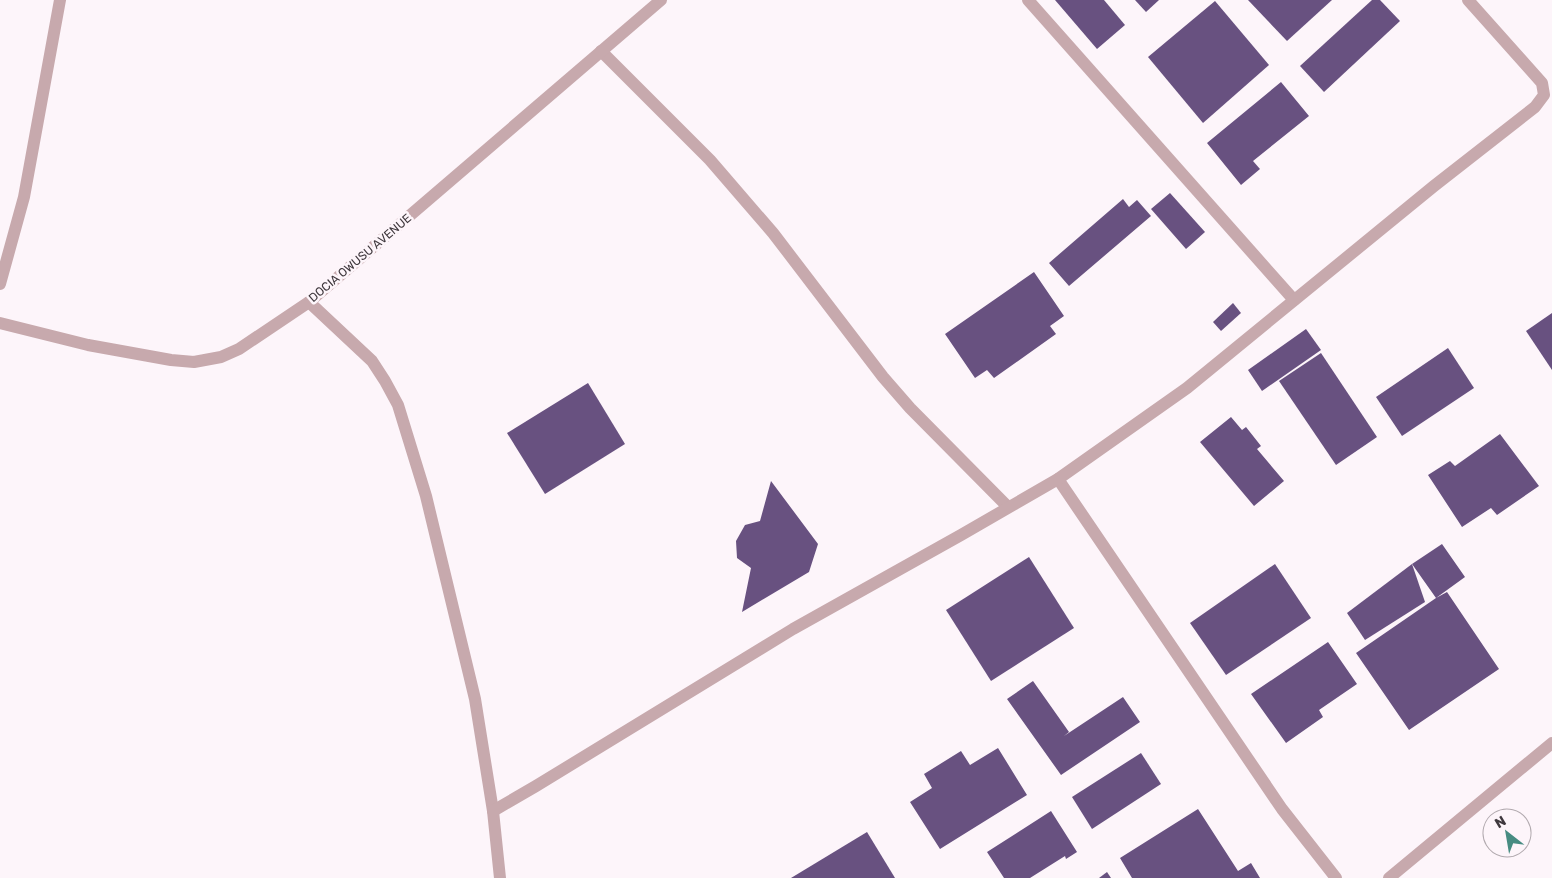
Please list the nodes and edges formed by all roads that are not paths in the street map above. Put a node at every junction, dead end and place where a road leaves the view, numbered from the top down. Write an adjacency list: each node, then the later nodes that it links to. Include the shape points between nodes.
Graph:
1 (60, 0): 6 (street, via 24,197)
2 (661, 0): 5 (street, DOCIA OWUSU AVENUE)
3 (1028, 0): 7 (street)
4 (1468, 0): 7 (street, via 1542,82 1544,94 1536,107)
5 (601, 51): 8 (street, DOCIA OWUSU AVENUE); 11 (street, via 710,160 774,233 883,377)
6 (0, 284)
7 (1294, 300): 10 (street, via 1187,388)
8 (309, 302): 9 (street, DOCIA OWUSU AVENUE, via 239,350 194,362 88,345); 13 (street, via 372,361 398,405 428,505 476,699)
9 (0, 323)
10 (1058, 478): 11 (street); 15 (street, via 1282,809)
11 (1008, 507): 13 (street, via 793,629)
12 (1552, 743): 16 (street)
13 (493, 810): 14 (street)
14 (500, 878)
15 (1336, 878)
16 (1389, 878)

